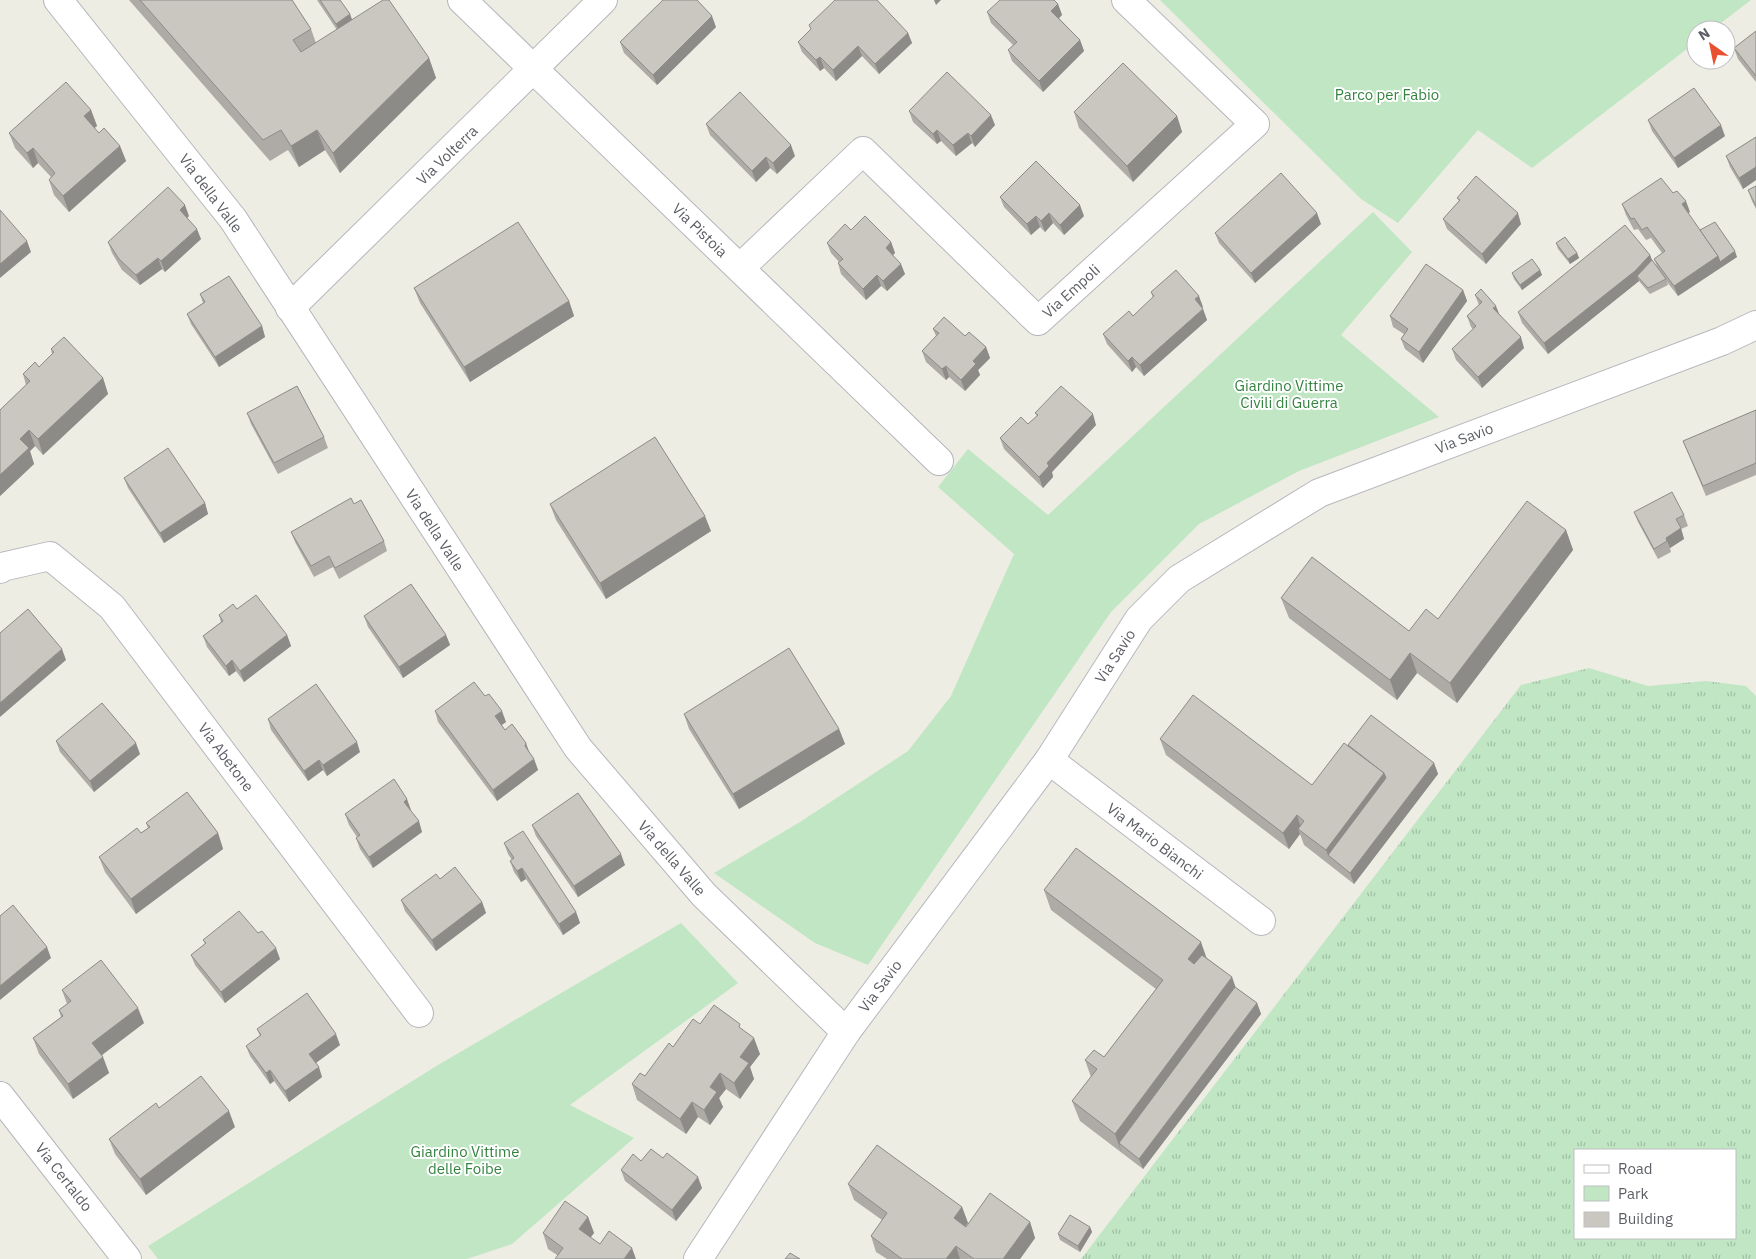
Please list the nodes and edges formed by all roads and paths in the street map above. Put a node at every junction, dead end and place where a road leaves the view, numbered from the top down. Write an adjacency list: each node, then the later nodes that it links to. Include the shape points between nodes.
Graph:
1 (58, 0): 7 (street, Via della Valle, via 233,219)
2 (462, 0): 5 (street, Via Pistoia)
3 (603, 0): 5 (street, Via Volterra)
4 (1126, 0): 6 (street, Via Empoli, via 1255,124 1038,321 863,151)
5 (533, 70): 6 (street, Via Pistoia); 7 (street, Via Volterra)
6 (740, 268): 9 (street, Via Pistoia)
7 (290, 308): 14 (street, Via della Valle, via 578,748 704,895)
8 (1756, 325): 11 (street, Via Savio, via 1722,341 1319,493 1179,579 1139,619)
9 (939, 461)
10 (0, 569): 13 (street, Via Abetone, via 50,556 112,607)
11 (1049, 760): 12 (street, Via Mario Bianchi); 14 (street, Via Savio)
12 (1261, 921)
13 (419, 1013)
14 (846, 1032): 17 (street, Via Savio)
15 (0, 1096): 16 (street, Via Certaldo)
16 (126, 1259)
17 (698, 1259)

